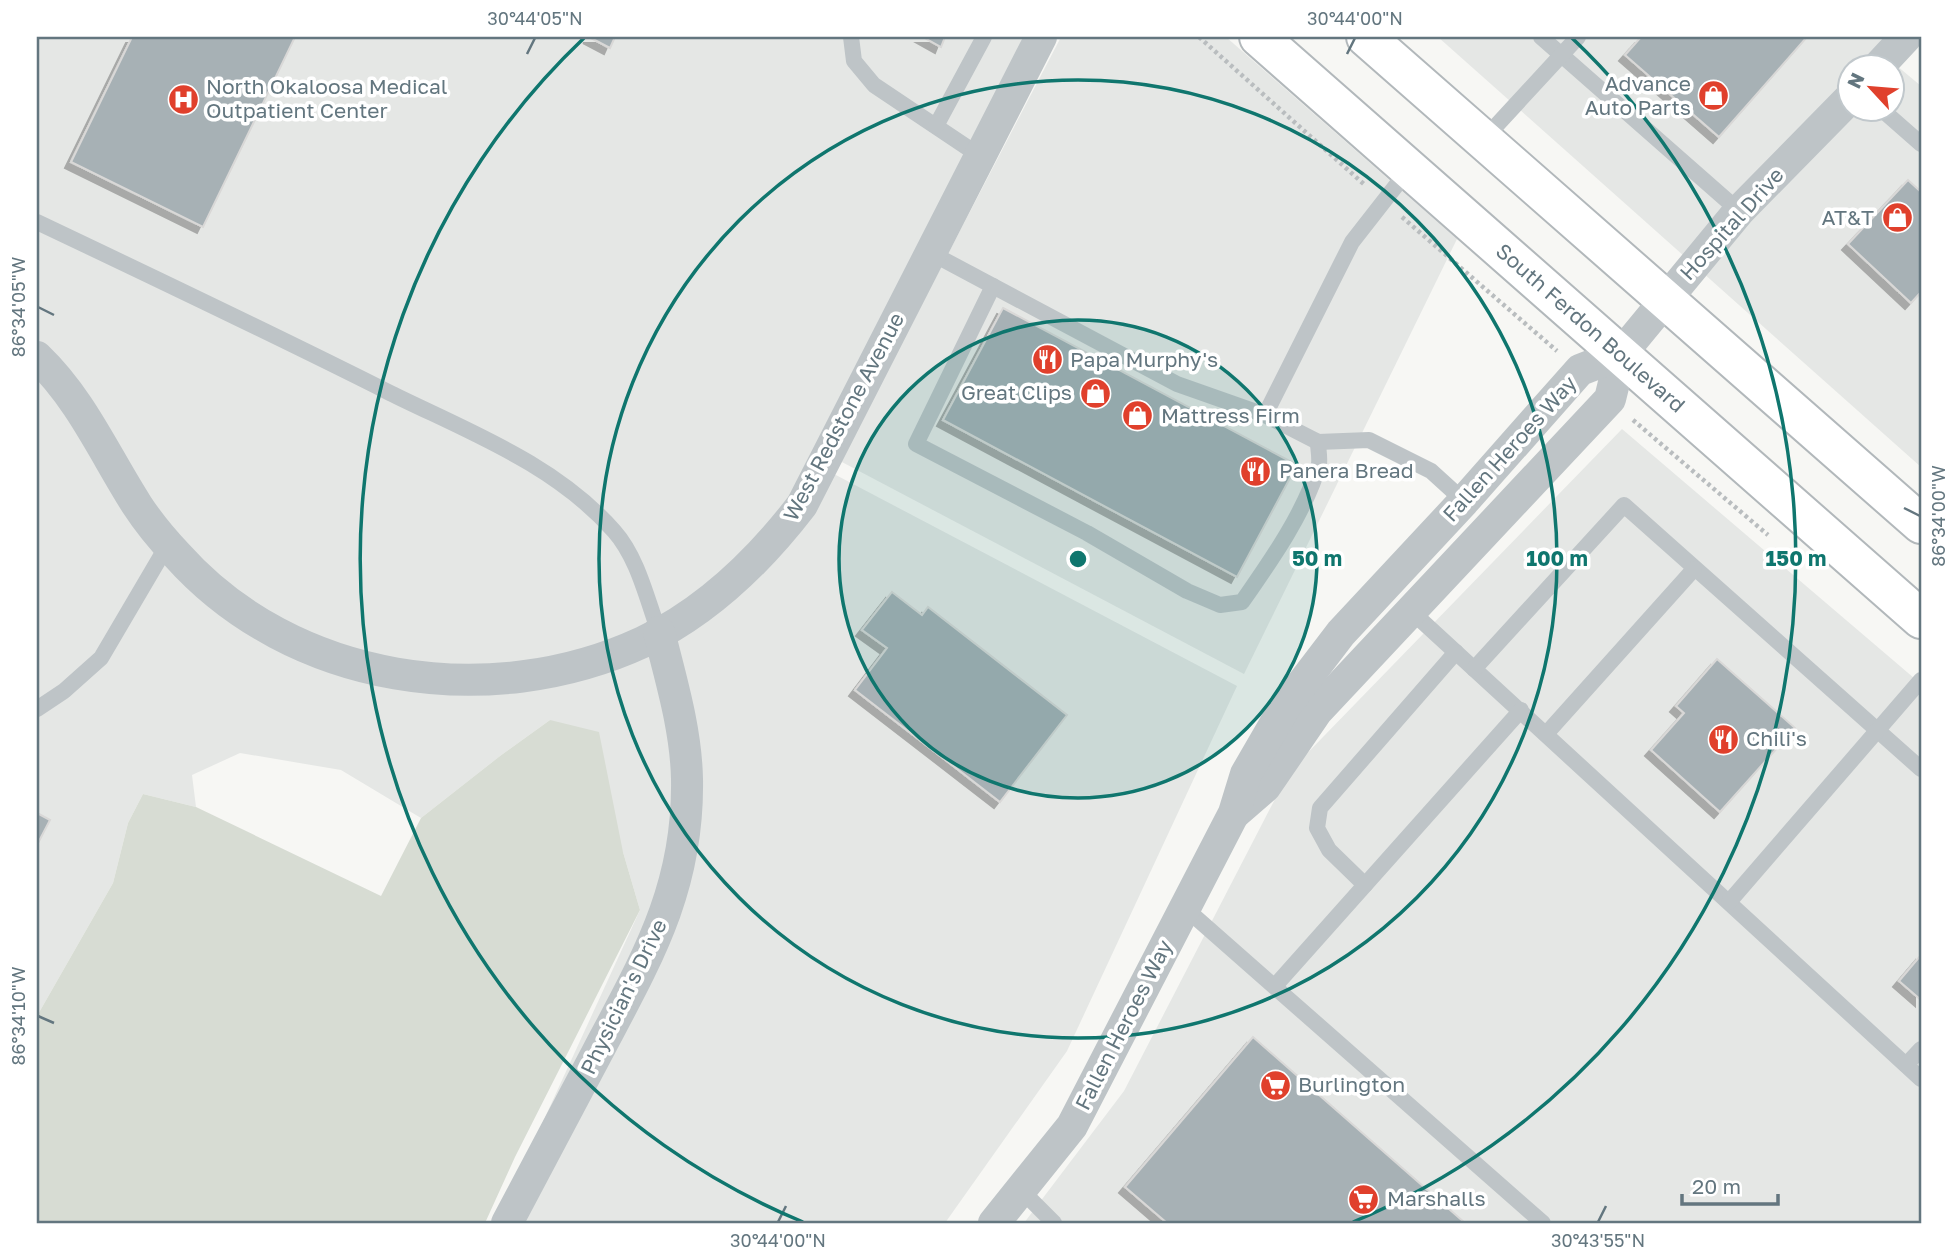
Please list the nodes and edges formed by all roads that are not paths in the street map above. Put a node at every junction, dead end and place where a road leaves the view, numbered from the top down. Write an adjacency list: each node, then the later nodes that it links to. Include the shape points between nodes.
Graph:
1 (851, 37): 11 (lane, via 854,61 874,85)
2 (984, 37): 11 (lane)
3 (1041, 37): 14 (street, West Redstone Avenue)
4 (1366, 37): 12 (main road)
5 (1541, 37): 8 (lane)
6 (1578, 37): 8 (lane)
7 (1267, 39): 15 (main road, South Ferdon Boulevard)
8 (1562, 55): 12 (lane); 16 (lane)
9 (1836, 112): 16 (street, Hospital Drive)
10 (1896, 122): 13 (lane)
11 (936, 126): 14 (lane)
12 (1483, 140): 20 (main road)
13 (1921, 144)
14 (980, 156): 18 (street, West Redstone Avenue)
15 (1409, 169): 21 (main road, South Ferdon Boulevard); 23 (lane, via 1352,242)
16 (1740, 211): 20 (street, Hospital Drive)
17 (37, 222): 31 (lane, via 544,470 617,534 632,560)
18 (930, 253): 19 (lane); 31 (street, West Redstone Avenue, via 802,505 734,582)
19 (992, 286): 23 (lane, via 1178,384); 24 (lane, via 915,444 1187,591 1220,605 1242,603 1302,506 1320,462)
20 (1666, 300): 21 (street, Hospital Drive); 26 (main road)
21 (1621, 354): 25 (street, Fallen Heroes Way, via 1580,370); 29 (street, Fallen Heroes Way, via 1610,399); 30 (main road, South Ferdon Boulevard)
22 (37, 357): 27 (street, West Redstone Avenue, via 57,376 139,508)
23 (1265, 415): 24 (lane)
24 (1318, 442): 25 (lane, via 1369,440 1431,471)
25 (1464, 501): 40 (street, Fallen Heroes Way, via 1341,633 1286,705 1247,774)
26 (1921, 524)
27 (168, 544): 31 (street, West Redstone Avenue, via 221,595 265,625 318,652 371,669 434,680 536,676 596,661); 35 (lane, via 101,658)
28 (1694, 569): 33 (lane, via 1624,505); 37 (lane); 38 (lane)
29 (1411, 611): 32 (lane); 40 (street, Fallen Heroes Way, via 1317,711 1265,788)
30 (1921, 619)
31 (659, 632): 49 (street, Physician's Drive, via 680,720 687,778 685,836 673,893 652,948)
32 (1456, 652): 33 (lane); 41 (lane, via 1320,808 1317,828 1329,850)
33 (1474, 668): 36 (lane)
34 (1921, 680): 37 (lane)
35 (37, 709)
36 (1521, 710): 38 (lane); 41 (lane)
37 (1877, 730): 39 (lane); 42 (lane)
38 (1546, 734): 42 (lane)
39 (1921, 769)
40 (1234, 813): 43 (street, Fallen Heroes Way)
41 (1365, 885): 44 (lane)
42 (1729, 902): 46 (lane)
43 (1185, 908): 44 (lane); 48 (street, Fallen Heroes Way, via 1072,1126)
44 (1275, 986): 52 (lane)
45 (1921, 1049): 46 (lane)
46 (1906, 1065): 47 (lane)
47 (1921, 1079)
48 (1021, 1190): 50 (street, Fallen Heroes Way); 51 (lane)
49 (507, 1223)
50 (994, 1223)
51 (1054, 1223)
52 (1544, 1223)

